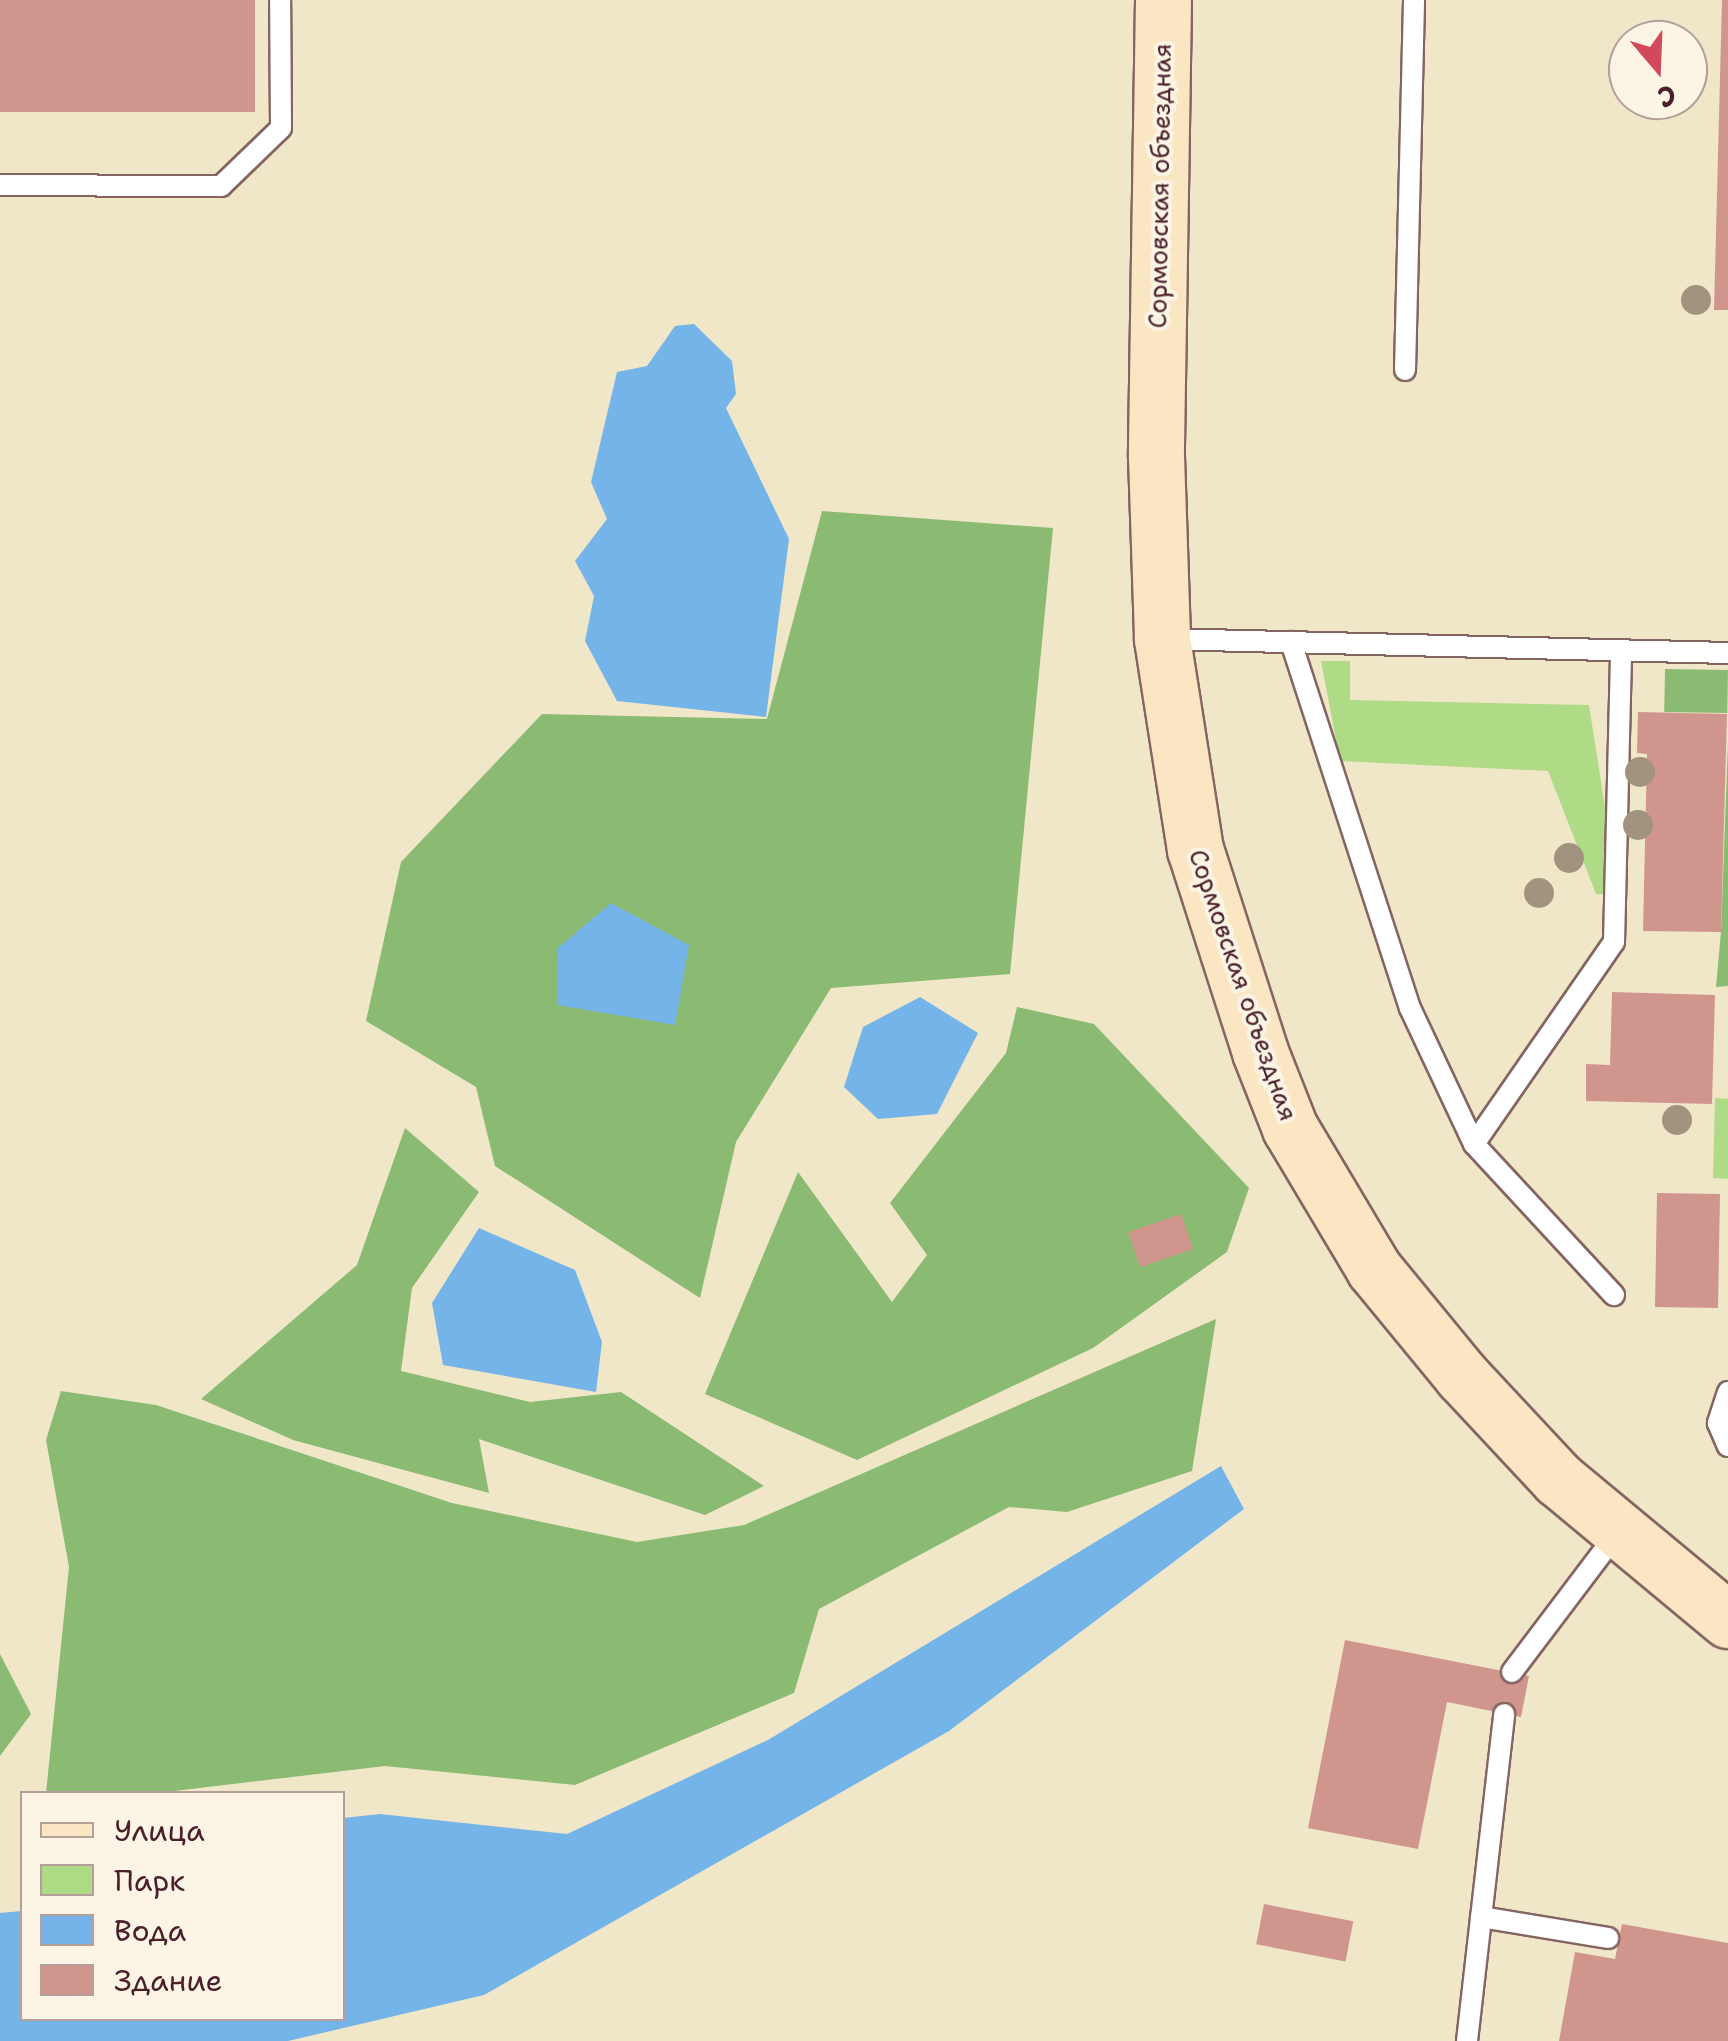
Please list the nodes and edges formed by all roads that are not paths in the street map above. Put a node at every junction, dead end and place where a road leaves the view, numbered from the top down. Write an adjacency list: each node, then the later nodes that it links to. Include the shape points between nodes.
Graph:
1 (280, 0): 4 (lane, via 281,128 221,186)
2 (1163, 0): 6 (street, Сормовская объездная, via 1156,456)
3 (1414, 0): 5 (lane)
4 (0, 186)
5 (1405, 370)
6 (1162, 639): 7 (lane); 14 (street, Сормовская объездная, via 1195,849 1290,1128 1386,1284 1558,1480)
7 (1291, 642): 8 (lane); 10 (lane, via 1410,1008)
8 (1621, 650): 9 (lane); 10 (lane, via 1614,942)
9 (1728, 653)
10 (1474, 1144): 11 (lane)
11 (1614, 1295)
12 (1728, 1392): 13 (lane, via 1718,1423)
13 (1728, 1446)
14 (1618, 1532): 15 (street, Сормовская объездная); 16 (lane)
15 (1728, 1620)
16 (1512, 1672)
17 (1504, 1714): 18 (lane)
18 (1481, 1917): 19 (lane); 20 (lane)
19 (1608, 1938)
20 (1467, 2041)

